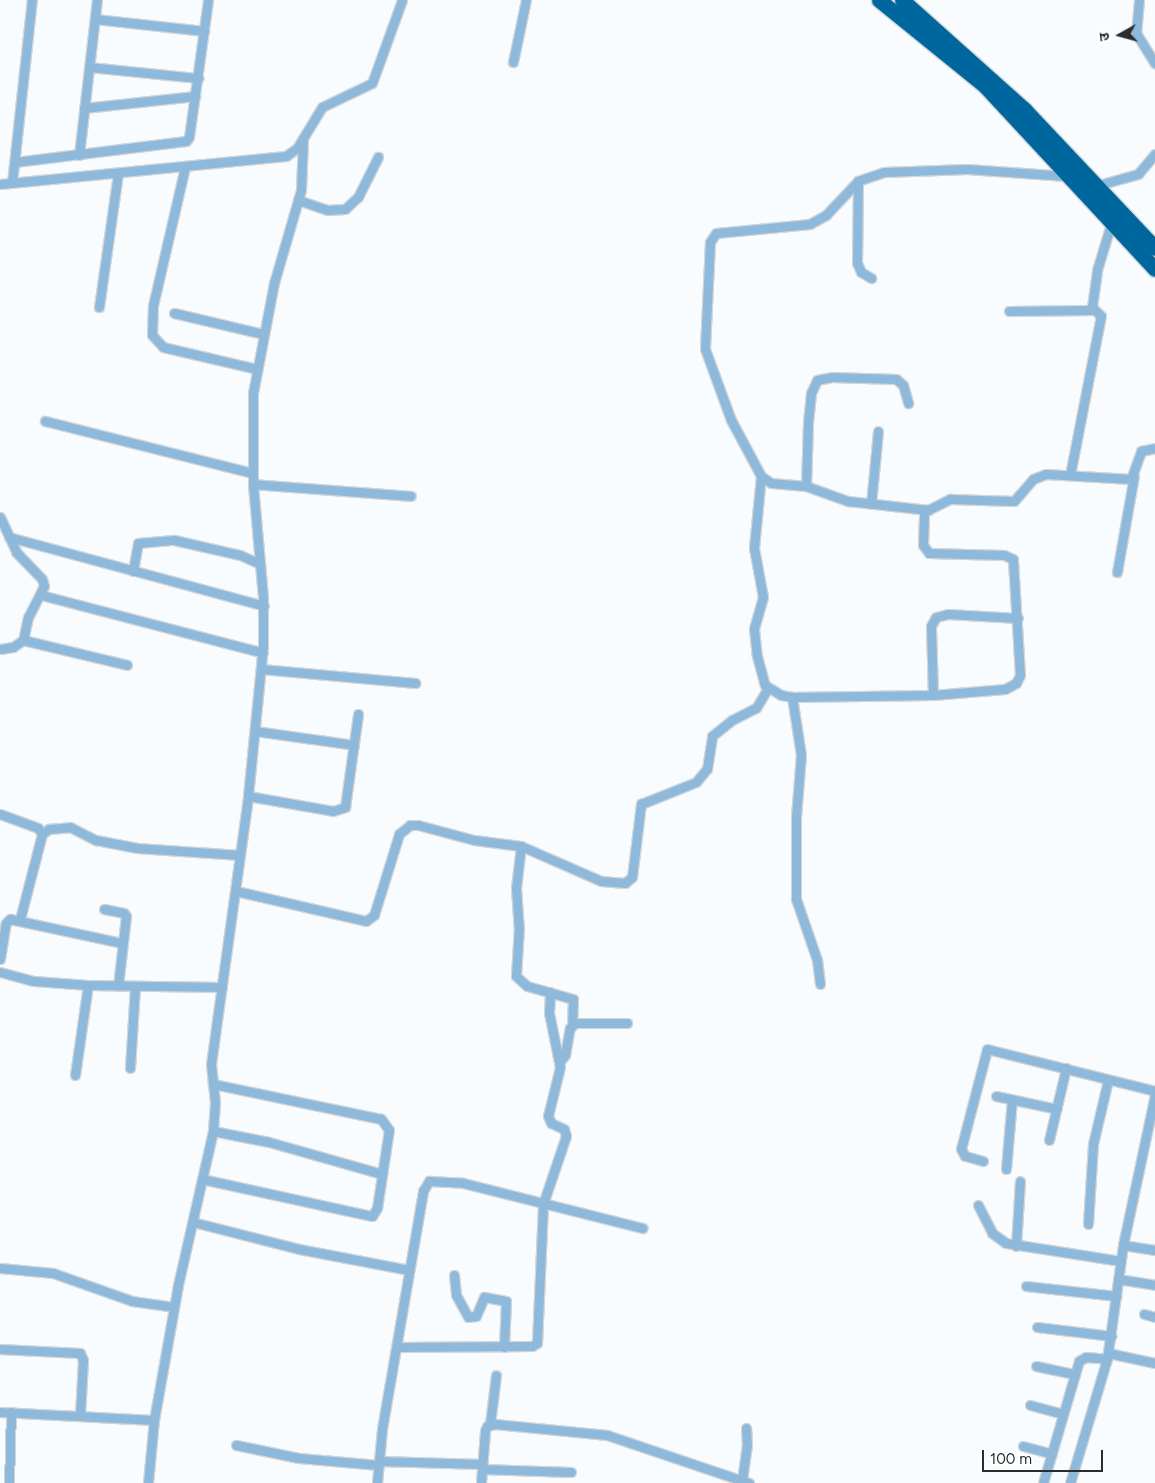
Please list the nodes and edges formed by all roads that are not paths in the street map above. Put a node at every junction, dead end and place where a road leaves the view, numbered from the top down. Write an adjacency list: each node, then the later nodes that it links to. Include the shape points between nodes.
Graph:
1 (32, 0): 21 (street)
2 (97, 0): 9 (street)
3 (208, 0): 10 (street)
4 (402, 0): 17 (street, via 374,80 363,89 322,107)
5 (526, 0): 11 (street)
6 (879, 0): 26 (highway, via 984,85)
7 (902, 0): 30 (highway, via 1024,109)
8 (1139, 0): 12 (street, via 1136,33)
9 (95, 19): 10 (street); 13 (street)
10 (204, 31): 14 (street)
11 (513, 62)
12 (1155, 64)
13 (89, 67): 14 (street); 16 (street)
14 (198, 78): 15 (street)
15 (195, 96): 16 (street); 19 (street, via 186,141)
16 (84, 108): 19 (street)
17 (303, 140): 22 (street, via 292,153 280,157); 31 (street, via 304,175)
18 (1155, 154): 23 (street)
19 (79, 155): 21 (street)
20 (378, 157): 31 (street, via 358,197 345,209 327,210)
21 (15, 162): 28 (street)
22 (184, 167): 25 (street); 41 (street, via 153,306 152,335 163,347)
23 (1144, 170): 24 (street); 30 (street, via 1128,179)
24 (1155, 172)
25 (118, 174): 28 (street); 36 (street)
26 (1066, 176): 27 (street, via 915,170 884,172); 32 (highway)
27 (858, 181): 35 (street, via 857,263 861,272); 48 (street, via 826,214 810,224 724,231 716,233 710,242 705,349 731,420)
28 (12, 183): 29 (street)
29 (0, 184)
30 (1095, 186): 33 (highway)
31 (298, 200): 40 (street)
32 (1110, 224): 34 (highway); 37 (street, via 1099,258)
33 (1155, 248)
34 (1155, 269)
35 (871, 278)
36 (99, 307)
37 (1093, 310): 38 (street); 47 (street, via 1100,316)
38 (1008, 311)
39 (174, 313): 40 (street)
40 (263, 334): 41 (street)
41 (257, 369): 46 (street, via 252,411)
42 (908, 403): 51 (street, via 904,385 896,379 817,380 808,422)
43 (45, 421): 46 (street)
44 (878, 431): 53 (street)
45 (1155, 448): 49 (street, via 1142,451)
46 (252, 474): 50 (street)
47 (1070, 474): 49 (street, via 1120,481); 54 (street, via 1039,476 1014,500 950,499 939,507)
48 (760, 476): 51 (street, via 771,483); 70 (street, via 754,548 763,601 754,636 762,679)
49 (1134, 476): 60 (street)
50 (253, 484): 52 (street); 58 (street)
51 (806, 486): 53 (street, via 838,498)
52 (411, 496)
53 (871, 504): 54 (street)
54 (924, 510): 63 (street, via 923,545 929,552 1004,555 1012,559)
55 (0, 517): 56 (street)
56 (2, 527): 57 (street)
57 (9, 537): 59 (street); 61 (street, via 16,552 42,579)
58 (260, 564): 59 (street, via 240,555 174,540 140,542); 62 (street)
59 (133, 571): 62 (street)
60 (1117, 572)
61 (41, 596): 64 (street, via 28,617); 66 (street)
62 (264, 606): 66 (street)
63 (1018, 618): 71 (street, via 1021,664 1016,683 1005,689); 71 (street, via 948,614 936,617 931,626)
64 (23, 640): 65 (street, via 13,648); 67 (street)
65 (0, 649)
66 (263, 653): 68 (street)
67 (128, 665)
68 (262, 669): 69 (street); 74 (street)
69 (415, 684)
70 (768, 688): 72 (street); 79 (street, via 756,708 732,720 712,736 703,776 696,782 641,804 632,877 625,883 604,882)
71 (933, 695): 72 (street)
72 (792, 697): 87 (street, via 801,755 796,817 796,899 817,960)
73 (358, 714): 75 (street)
74 (255, 731): 75 (street); 76 (street)
75 (354, 745): 76 (street, via 348,795 345,807 340,810)
76 (248, 796): 80 (street)
77 (0, 814): 78 (street, via 38,828)
78 (42, 834): 80 (street, via 49,829 70,827 96,840 137,848); 83 (street)
79 (521, 846): 81 (street, via 474,840 410,825 394,843 374,915 366,920); 92 (street, via 516,888 519,926 516,976 527,986)
80 (240, 855): 81 (street)
81 (236, 891): 90 (street)
82 (104, 909): 84 (street, via 126,916)
83 (20, 919): 84 (street); 85 (street, via 8,920)
84 (122, 943): 89 (street)
85 (0, 959)
86 (0, 972): 88 (street, via 34,981)
87 (820, 984)
88 (88, 985): 89 (street); 98 (street)
89 (118, 986): 91 (street)
90 (222, 986): 91 (street); 100 (street, via 211,1064)
91 (135, 987): 96 (street)
92 (550, 992): 94 (street, via 574,1001 570,1017); 95 (street, via 549,1013)
93 (627, 1023): 94 (street, via 596,1021)
94 (572, 1025): 95 (street, via 565,1055)
95 (560, 1061): 112 (street, via 548,1116 551,1123 564,1130 566,1136)
96 (130, 1068)
97 (1066, 1068): 99 (street); 104 (street); 107 (street, via 987,1049 961,1149 965,1156)
98 (75, 1075)
99 (1108, 1080): 101 (street); 115 (street, via 1093,1144)
100 (213, 1084): 105 (street); 109 (street, via 381,1119 389,1130)
101 (1155, 1093): 117 (street)
102 (996, 1096): 103 (street)
103 (1012, 1099): 104 (street); 108 (street)
104 (1057, 1109): 106 (street)
105 (213, 1131): 109 (street, via 269,1142); 110 (street)
106 (1049, 1140)
107 (983, 1161)
108 (1006, 1169)
109 (382, 1174): 110 (street, via 377,1208 372,1216)
110 (202, 1178): 114 (street)
111 (1020, 1181): 118 (street)
112 (543, 1204): 116 (street); 122 (street, via 463,1183 429,1181 423,1191); 134 (street, via 537,1343)
113 (978, 1205): 118 (street, via 996,1238)
114 (193, 1222): 122 (street, via 299,1249); 128 (street)
115 (1088, 1224)
116 (642, 1228)
117 (1123, 1245): 119 (street); 120 (street)
118 (1016, 1246): 120 (street)
119 (1155, 1250)
120 (1121, 1261): 124 (street)
121 (0, 1268): 128 (street, via 53,1273 132,1301)
122 (409, 1270): 133 (street)
123 (454, 1275): 134 (street, via 456,1296 468,1318 476,1316 484,1297 506,1301)
124 (1118, 1279): 125 (street); 127 (street)
125 (1155, 1284)
126 (1026, 1286): 127 (street)
127 (1116, 1296): 132 (street)
128 (174, 1307): 146 (street)
129 (1144, 1314): 130 (street)
130 (1155, 1317)
131 (1037, 1327): 132 (street)
132 (1111, 1336): 136 (street)
133 (396, 1346): 134 (street); 152 (street)
134 (504, 1347)
135 (0, 1349): 145 (street, via 80,1352 83,1360)
136 (1107, 1356): 137 (street); 139 (street, via 1081,1358); 161 (street)
137 (1155, 1363)
138 (1036, 1366): 139 (street)
139 (1074, 1374): 144 (street)
140 (496, 1375): 147 (street)
141 (1030, 1405): 144 (street)
142 (0, 1412): 143 (street)
143 (11, 1412): 145 (street); 156 (street)
144 (1064, 1414): 151 (street)
145 (80, 1416): 146 (street)
146 (154, 1420): 157 (street)
147 (490, 1424): 153 (street, via 485,1431); 155 (street, via 607,1435)
148 (746, 1428): 155 (street)
149 (236, 1445): 152 (street, via 299,1458)
150 (1023, 1446): 151 (street)
151 (1052, 1454): 160 (street)
152 (379, 1463): 153 (street); 158 (street)
153 (482, 1466): 154 (street); 159 (street)
154 (571, 1472)
155 (746, 1482)
156 (9, 1483)
157 (148, 1483)
158 (377, 1483)
159 (481, 1483)
160 (1043, 1483)
161 (1070, 1483)

